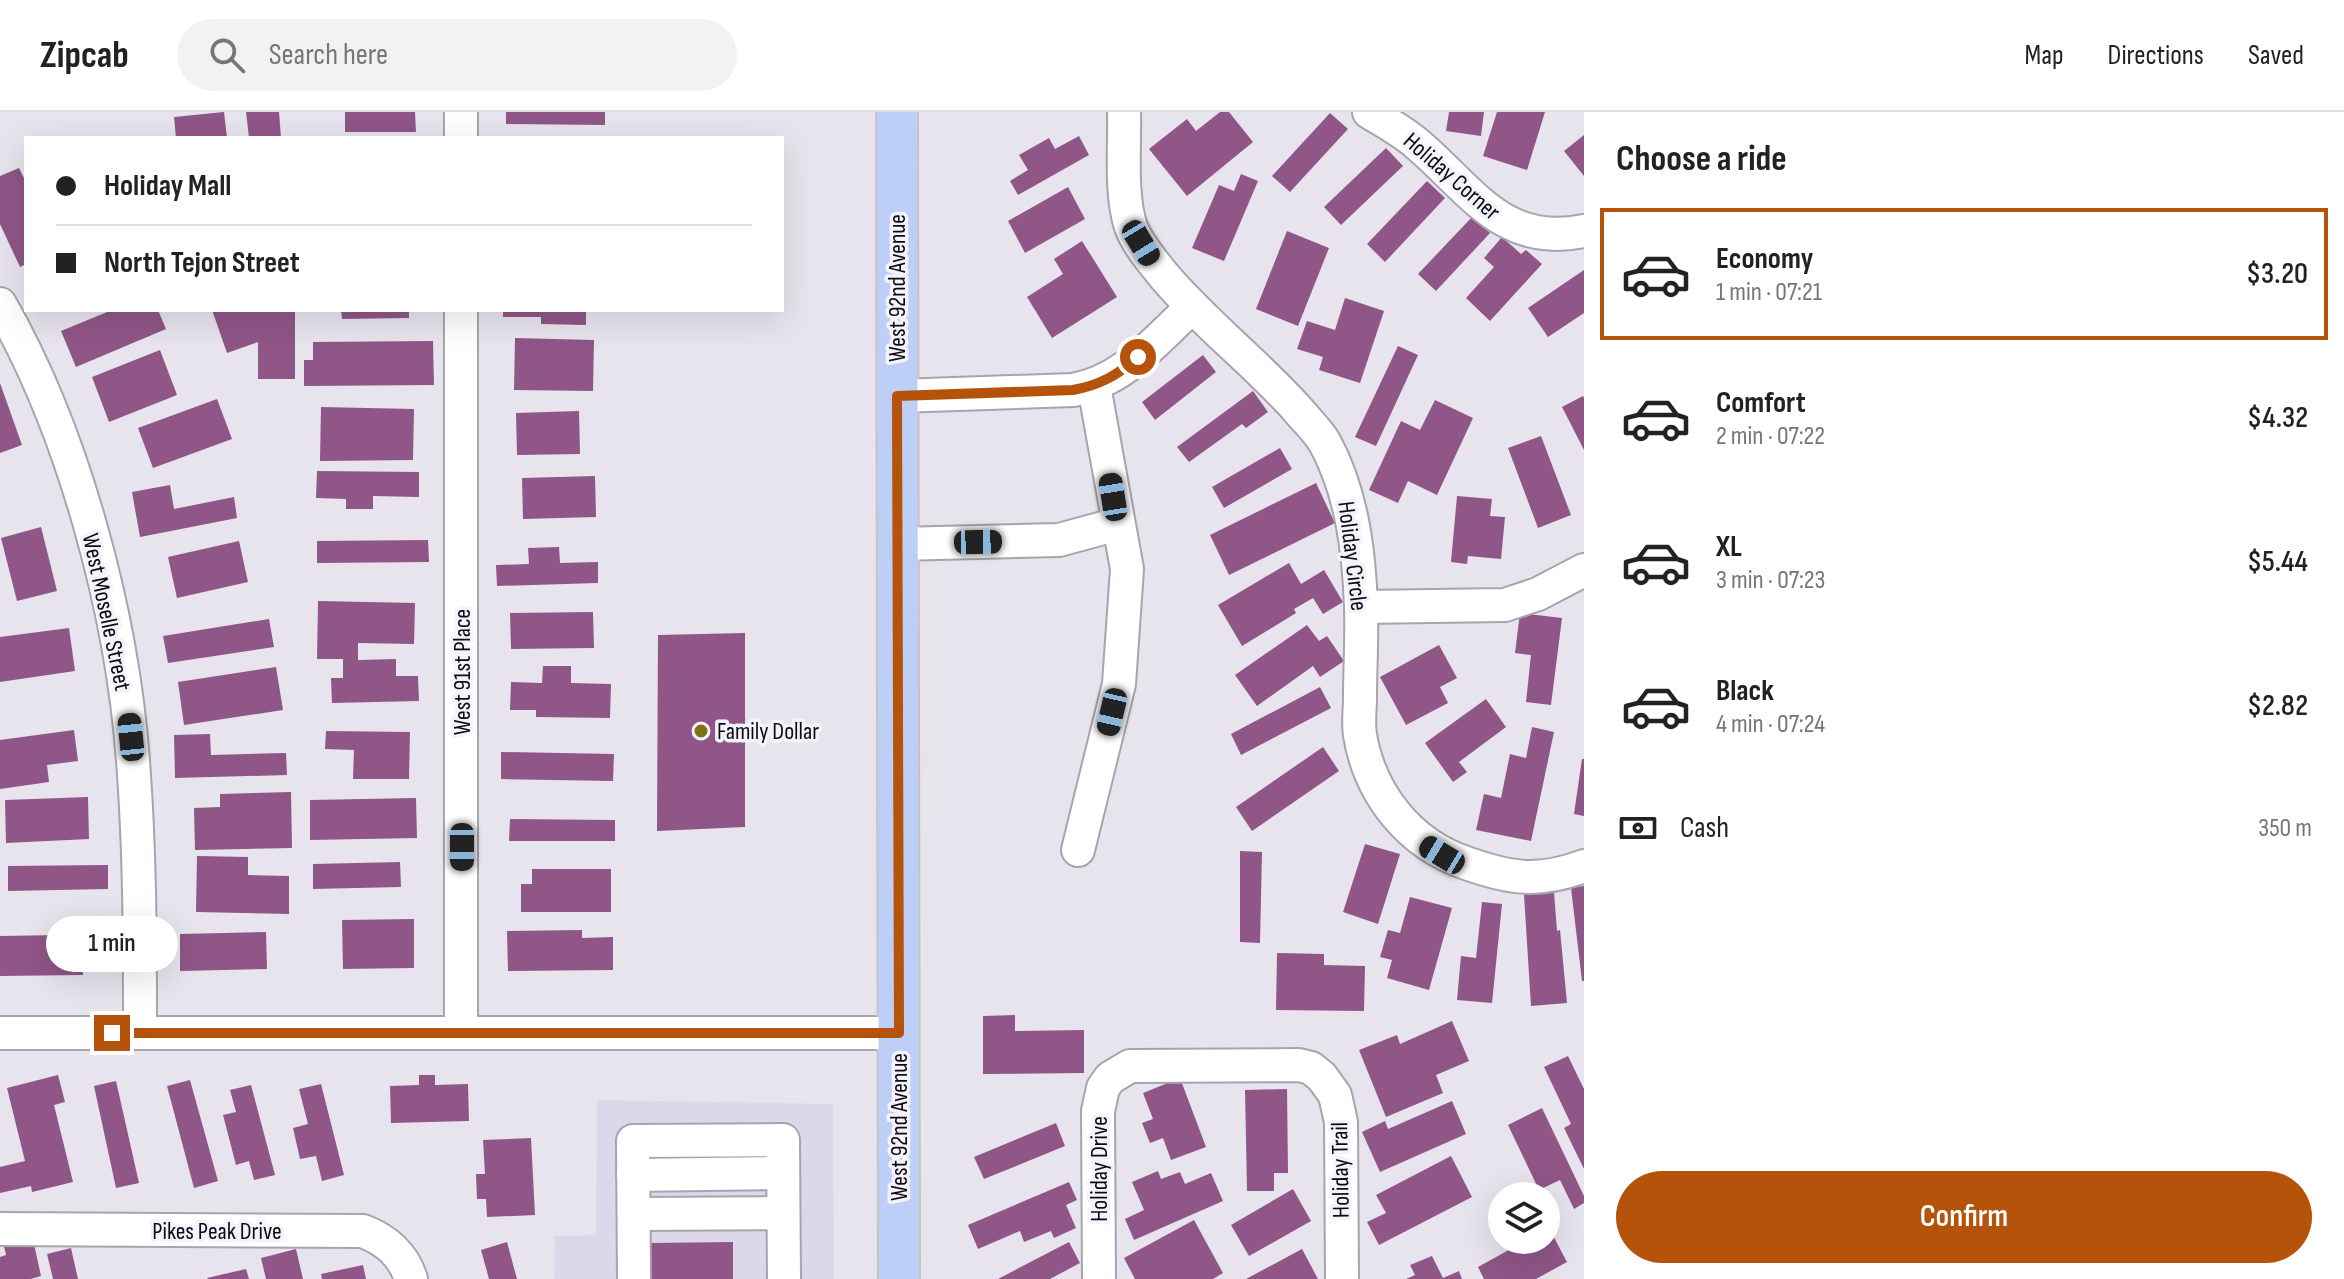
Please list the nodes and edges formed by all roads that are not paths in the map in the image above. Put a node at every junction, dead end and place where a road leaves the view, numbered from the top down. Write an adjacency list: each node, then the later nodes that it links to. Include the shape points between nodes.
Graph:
1 (461, 112): 5 (street)
2 (897, 112): 11 (main road, West 92nd Avenue)
3 (1124, 112): 7 (street, Holiday Circle, via 1131,227)
4 (1369, 112): 6 (street, Holiday Corner, via 1417,143 1498,218 1525,232)
5 (461, 136)
6 (1584, 231)
7 (1191, 308): 10 (street, via 1121,373); 15 (street, Holiday Circle, via 1278,388 1323,439 1341,478 1354,528)
8 (14, 312): 19 (street, West Moselle Street, via 72,470 111,611 133,759)
9 (461, 312): 20 (street, West 91st Place)
10 (1094, 386): 11 (street); 12 (street)
11 (897, 396): 13 (main road, West 92nd Avenue)
12 (1118, 524): 13 (street, via 1059,540); 16 (street, via 1127,569 1119,684)
13 (898, 544): 21 (main road, West 92nd Avenue)
14 (1584, 570): 15 (street, via 1505,605)
15 (1361, 607): 17 (street, Holiday Circle, via 1360,733 1379,791 1403,825 1442,855 1491,872 1528,878)
16 (1078, 850)
17 (1584, 866)
18 (0, 1033): 19 (street)
19 (140, 1033): 20 (street)
20 (461, 1033): 21 (street)
21 (899, 1033): 29 (main road, West 92nd Avenue)
22 (1219, 1065): 30 (street, Holiday Drive, via 1130,1066 1103,1088 1098,1111); 31 (street, Holiday Trail, via 1311,1068 1335,1095 1341,1122)
23 (783, 1213): 24 (street); 24 (street, via 783,1140 633,1141); 28 (street)
24 (634, 1214): 27 (street)
25 (0, 1229): 26 (street, Pikes Peak Drive, via 363,1231 382,1239 402,1258)
26 (411, 1279)
27 (634, 1279)
28 (784, 1279)
29 (899, 1279)
30 (1099, 1279)
31 (1342, 1279)

